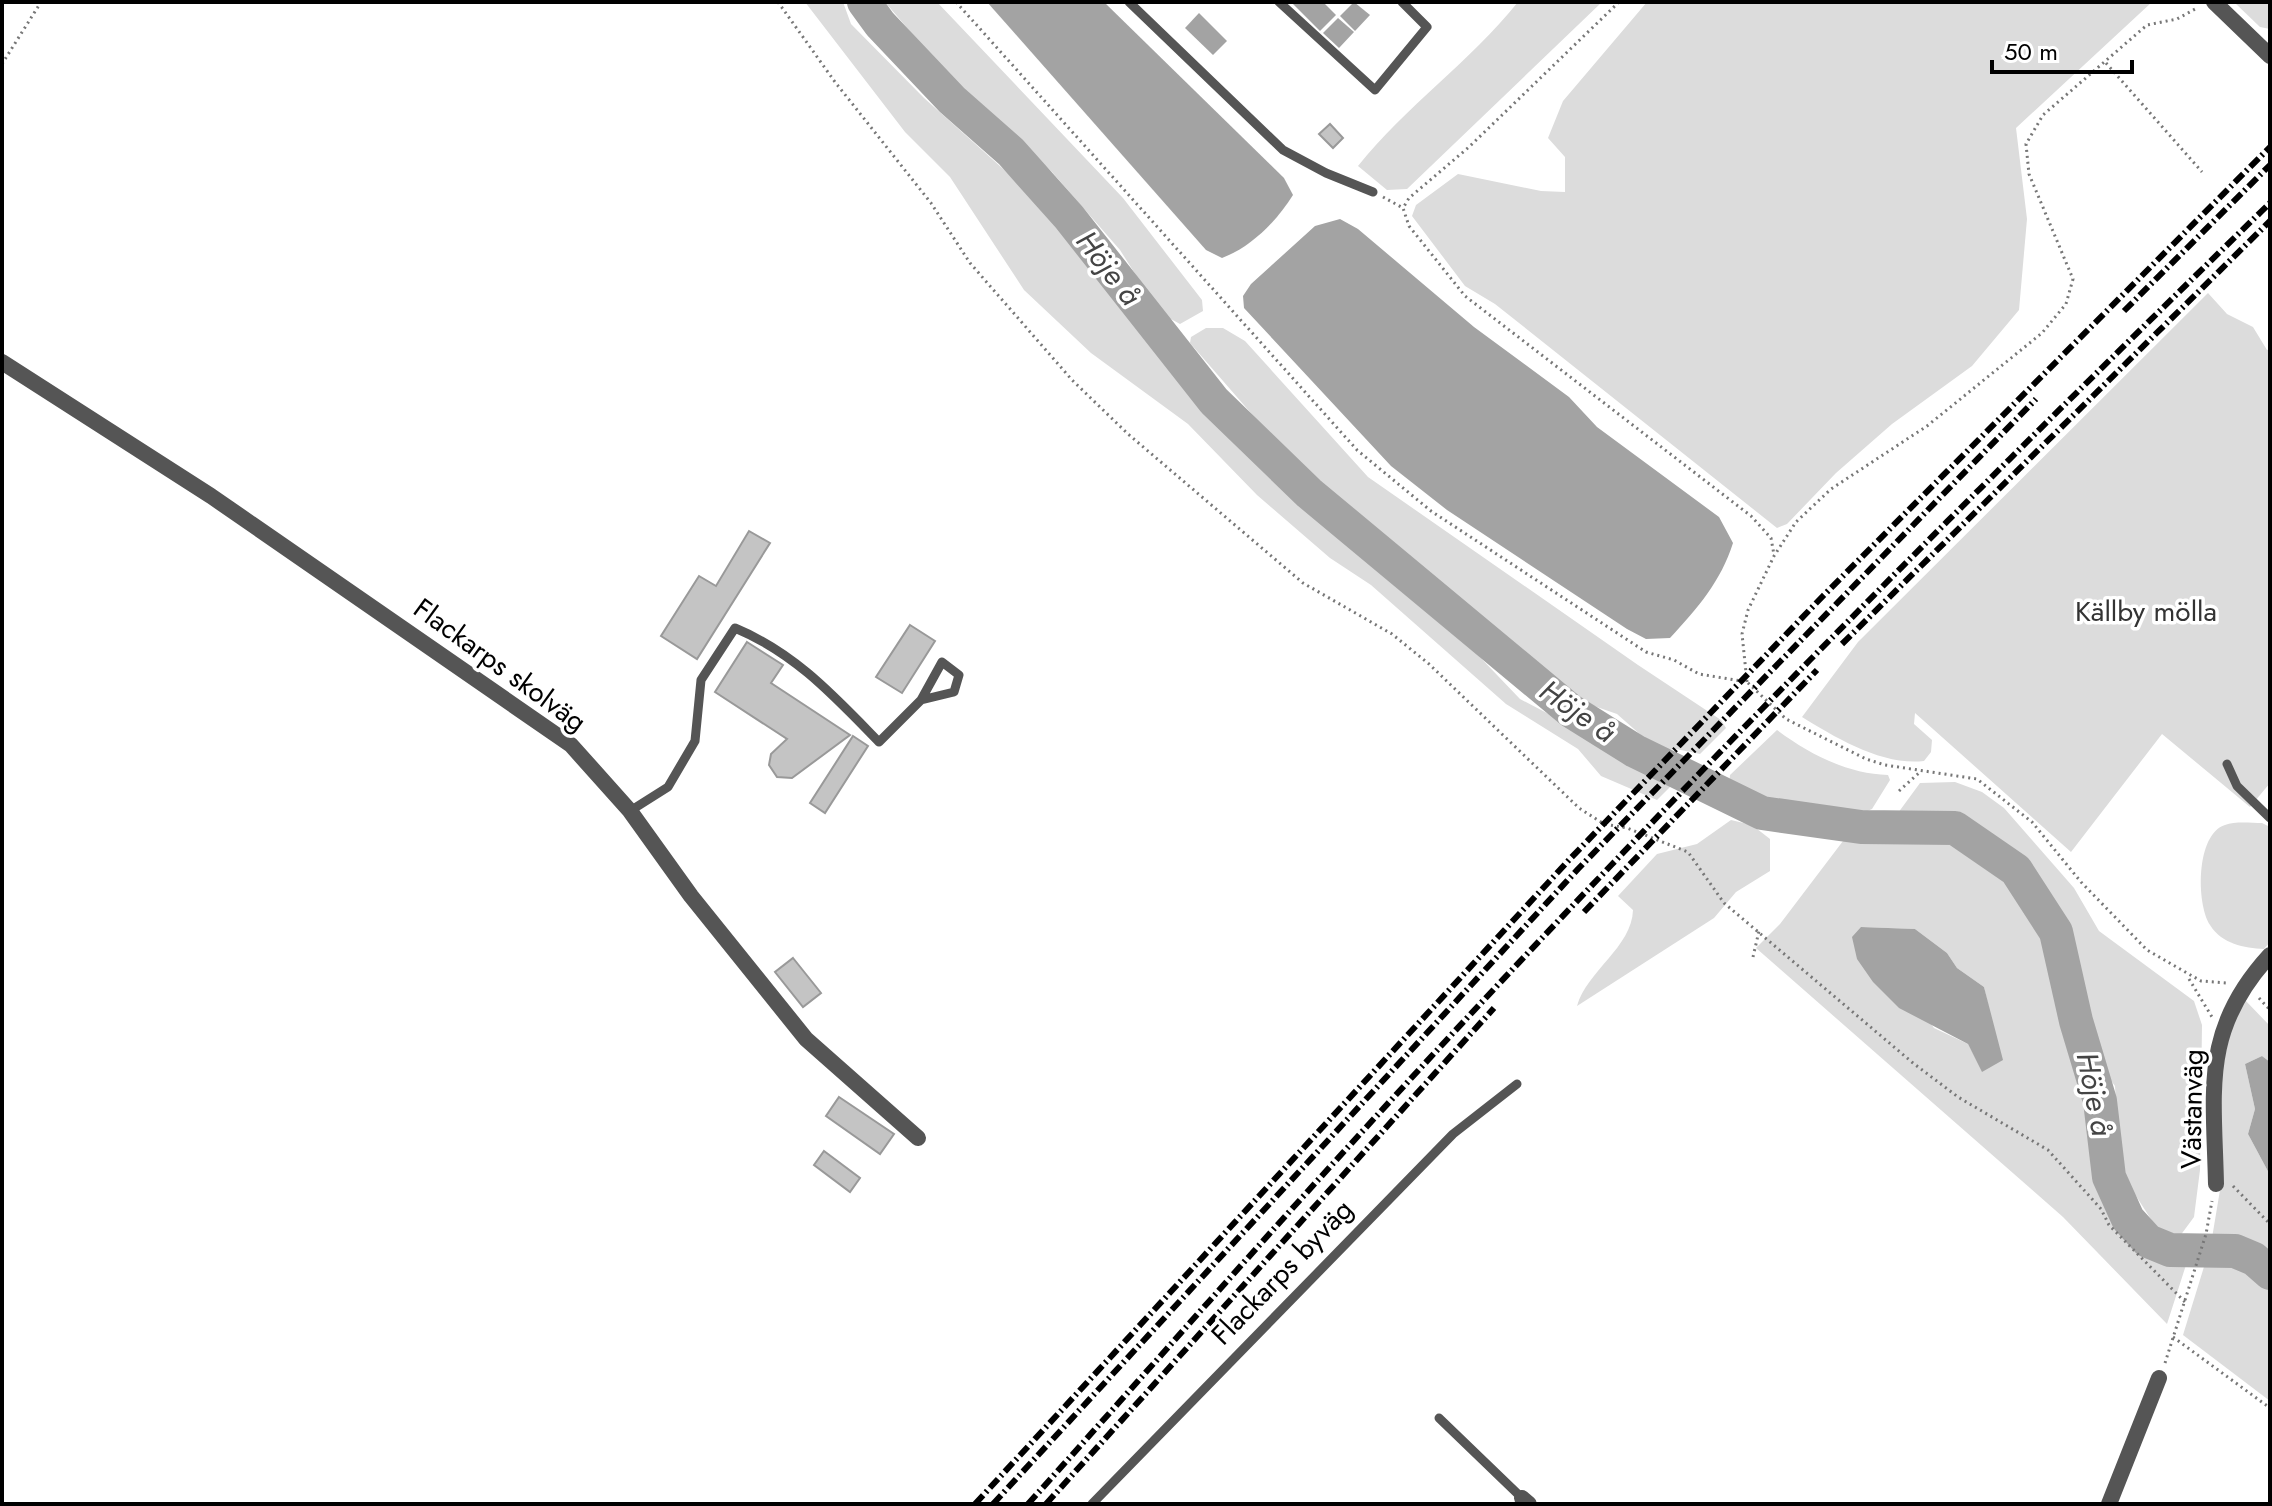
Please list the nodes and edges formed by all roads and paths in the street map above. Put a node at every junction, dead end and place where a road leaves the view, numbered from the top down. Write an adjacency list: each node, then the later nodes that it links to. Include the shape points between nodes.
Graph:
1 (41, 2): 11 (path)
2 (778, 2): 24 (path, via 970,263 1018,322 1128,434 1303,583 1392,634 1429,664 1579,808 1604,824 1688,852 1724,903)
3 (956, 2): 17 (path, via 1357,450 1389,479 1624,641 1699,674)
4 (1129, 2): 13 (lane, via 1283,150)
5 (1279, 2): 6 (lane, via 1375,90 1427,27)
6 (1402, 2)
7 (1619, 2): 14 (path)
8 (2206, 4): 9 (street); 10 (path, via 2177,19 2147,25)
9 (2270, 56)
10 (2106, 63): 12 (path); 16 (path, via 2043,115 2026,144 2029,174 2073,279 2066,304 2042,333 1927,426 1831,489 1796,522)
11 (2, 64)
12 (2202, 172)
13 (1373, 192): 14 (path)
14 (1403, 208): 16 (path, via 1409,226 1465,296 1751,516 1771,538)
15 (2, 362): 22 (street, Flackarps skolväg, via 211,496 526,711 571,745)
16 (1774, 556): 17 (path, via 1742,634)
17 (1747, 682): 20 (path, via 1786,719 1866,759)
18 (921, 700): 18 (lane, via 954,692 959,675 942,662); 22 (lane, via 879,742 821,681 769,642 735,628 701,680 695,741 668,787)
19 (2227, 764): 23 (lane, via 2229,775)
20 (1920, 772): 21 (path); 27 (path, via 1967,776 1997,794 2032,822 2136,940)
21 (1899, 791)
22 (630, 811): 31 (street, Flackarps skolväg, via 806,1039)
23 (2270, 818)
24 (1759, 931): 26 (path); 34 (path, via 1913,1063 1958,1097 2048,1150 2109,1225)
25 (2270, 955): 28 (street, Västanväg)
26 (1753, 957)
27 (2187, 975): 28 (path, via 2208,983); 29 (path, via 2203,997)
28 (2245, 982): 29 (street, Västanväg)
29 (2219, 1038): 32 (street, Västanväg)
30 (1517, 1084): 40 (lane, Flackarps byväg, via 1453,1134)
31 (918, 1138)
32 (2216, 1184): 33 (path, via 2234,1186); 34 (path)
33 (2270, 1224)
34 (2186, 1303): 35 (path)
35 (2173, 1337): 36 (path); 37 (path)
36 (2159, 1378): 41 (street)
37 (2270, 1408)
38 (1439, 1418): 39 (lane)
39 (1526, 1501)
40 (1092, 1504)
41 (2109, 1504)

